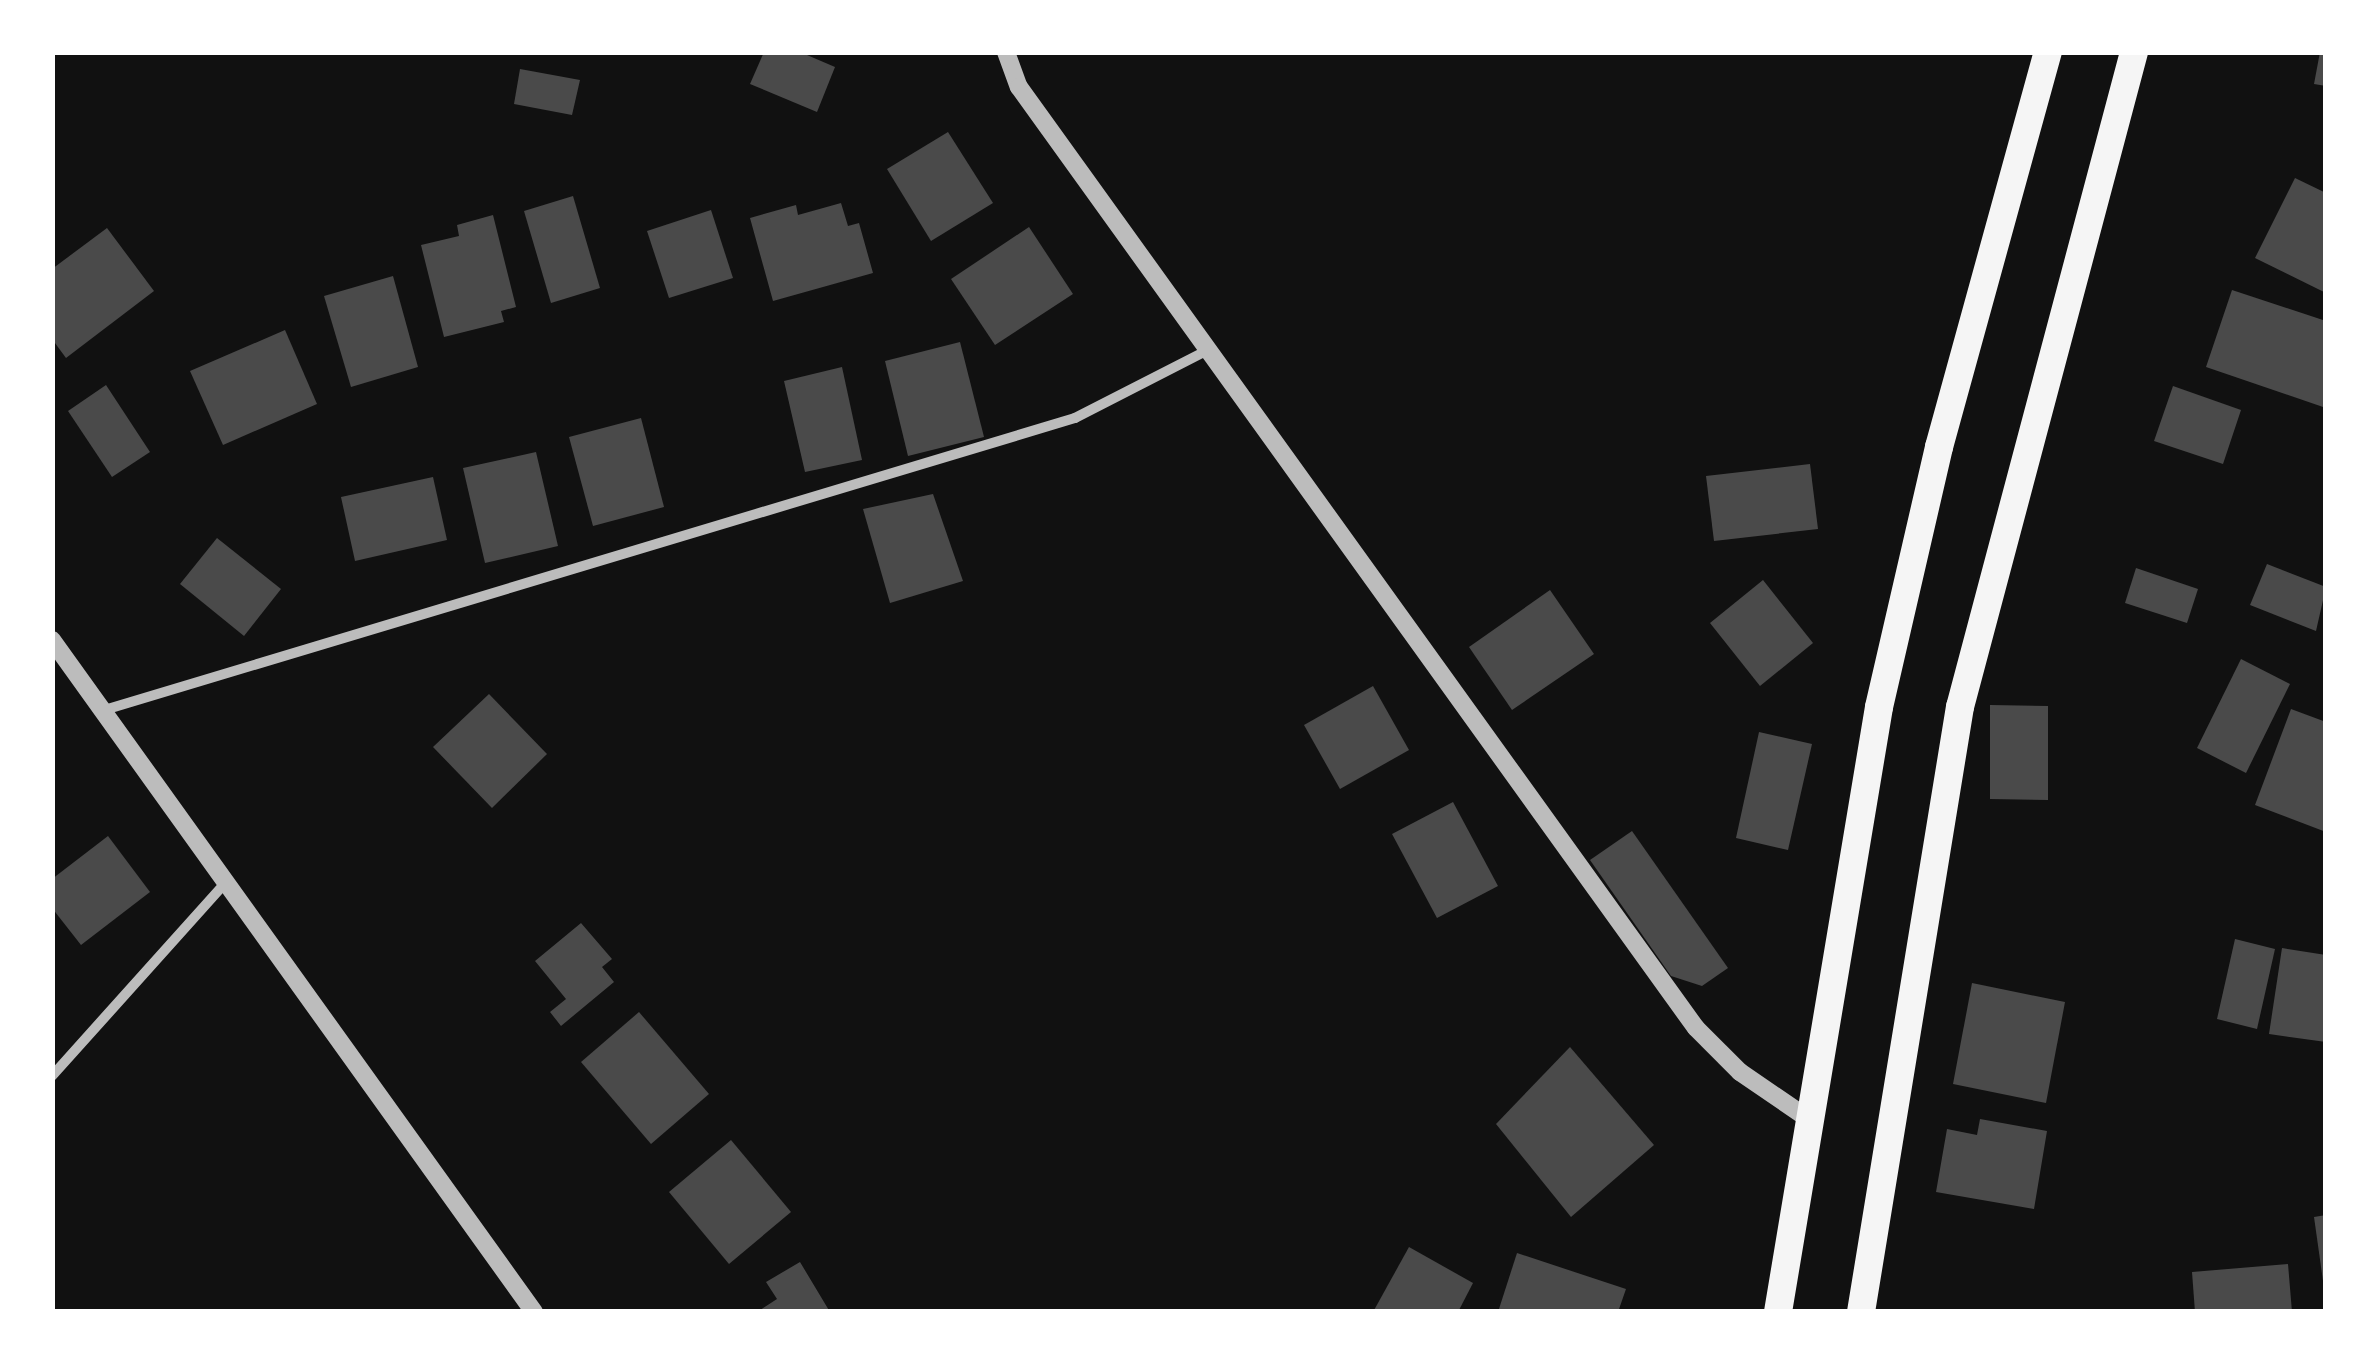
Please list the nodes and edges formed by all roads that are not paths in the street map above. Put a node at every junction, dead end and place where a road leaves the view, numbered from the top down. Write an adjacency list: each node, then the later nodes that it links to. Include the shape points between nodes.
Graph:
1 (1006, 52): 4 (street, via 1018,87)
2 (2048, 52): 9 (highway, via 1938,447 1879,706)
3 (2134, 52): 12 (highway, via 1960,707)
4 (1208, 350): 6 (street, via 1075,418); 9 (street, via 1696,1028 1740,1072)
5 (52, 640): 6 (street)
6 (100, 712): 7 (street)
7 (224, 884): 8 (street); 10 (street)
8 (52, 1076)
9 (1810, 1120): 11 (highway)
10 (534, 1312)
11 (1778, 1312)
12 (1861, 1312)

